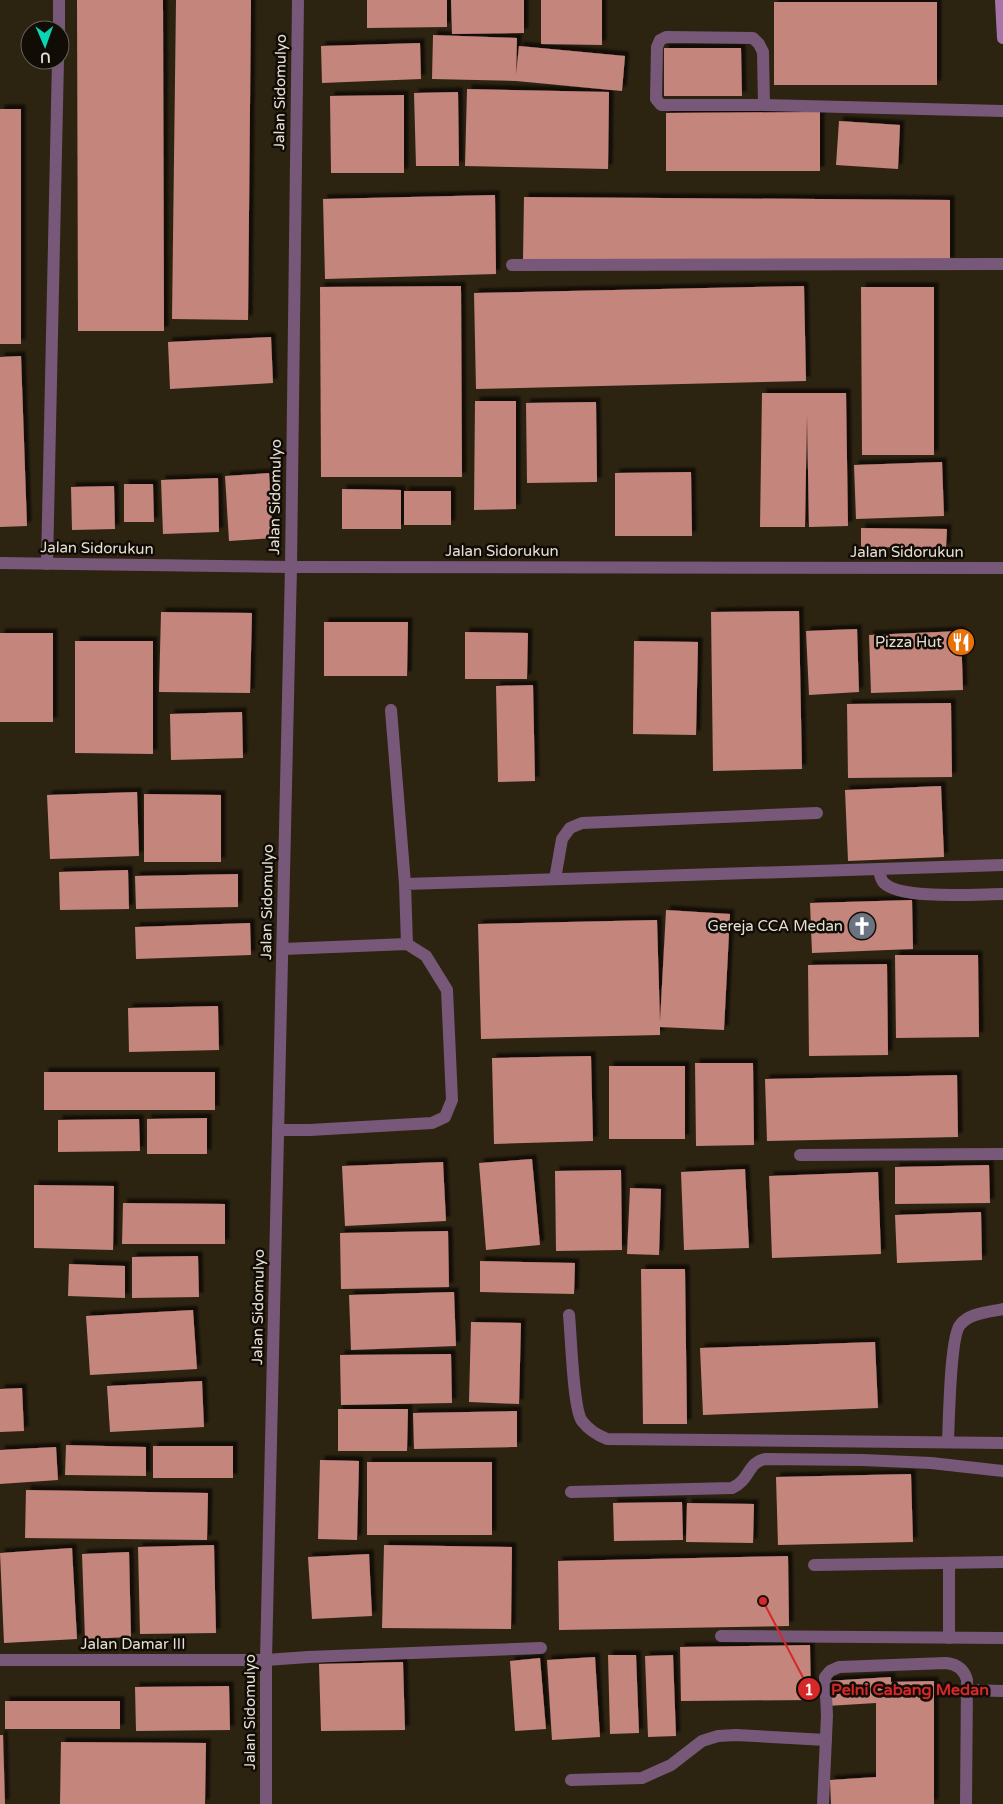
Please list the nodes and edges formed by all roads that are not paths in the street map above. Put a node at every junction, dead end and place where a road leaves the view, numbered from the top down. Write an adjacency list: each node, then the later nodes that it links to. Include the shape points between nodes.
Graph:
1 (60, 0): 4 (street)
2 (298, 0): 13 (street, Jalan Sidomulyo)
3 (1001, 0): 5 (main road)
4 (59, 20)
5 (1003, 38)
6 (58, 70): 12 (street)
7 (764, 105): 7 (street, via 661,105 656,98 657,47 660,40 666,37 753,38 763,52); 8 (street)
8 (1003, 112)
9 (1003, 264): 10 (street)
10 (512, 265)
11 (0, 563): 12 (street, Jalan Sidorukun)
12 (47, 564): 13 (street, Jalan Sidorukun)
13 (291, 567): 14 (street, Jalan Sidorukun); 23 (street, Jalan Sidomulyo)
14 (1003, 568)
15 (390, 710): 20 (street)
16 (817, 813): 19 (street, via 582,823 570,828 562,839)
17 (1003, 865): 18 (street)
18 (879, 869): 19 (street); 21 (street, via 888,886 924,895)
19 (555, 880): 20 (street)
20 (404, 884): 22 (street)
21 (1003, 894)
22 (407, 944): 23 (street); 24 (street, via 426,956 447,990 452,1100 445,1117 432,1123)
23 (282, 949): 24 (street, Jalan Sidomulyo)
24 (278, 1130): 41 (street, Jalan Sidomulyo)
25 (1003, 1154): 26 (street)
26 (800, 1155)
27 (1003, 1309): 29 (street, via 974,1315 959,1325 954,1342)
28 (569, 1315): 29 (street, via 580,1419 594,1433 607,1439)
29 (948, 1441): 30 (street)
30 (1003, 1442)
31 (1003, 1471): 32 (street, via 902,1461 765,1459 754,1464 744,1481 732,1488)
32 (572, 1492)
33 (1003, 1562): 34 (street)
34 (949, 1563): 35 (street); 37 (street)
35 (814, 1565)
36 (720, 1636): 37 (street)
37 (949, 1638): 38 (street)
38 (1003, 1638)
39 (541, 1648): 41 (street, Jalan Damar III)
40 (0, 1660): 41 (street, Jalan Damar III)
41 (266, 1660): 46 (street, Jalan Sidomulyo)
42 (966, 1690): 43 (street); 44 (street, via 963,1670 951,1663 839,1667 825,1677); 48 (street)
43 (1003, 1692)
44 (826, 1740): 45 (street, via 718,1736 702,1741 671,1765 642,1778); 47 (street)
45 (571, 1780)
46 (266, 1804)
47 (823, 1804)
48 (966, 1804)

